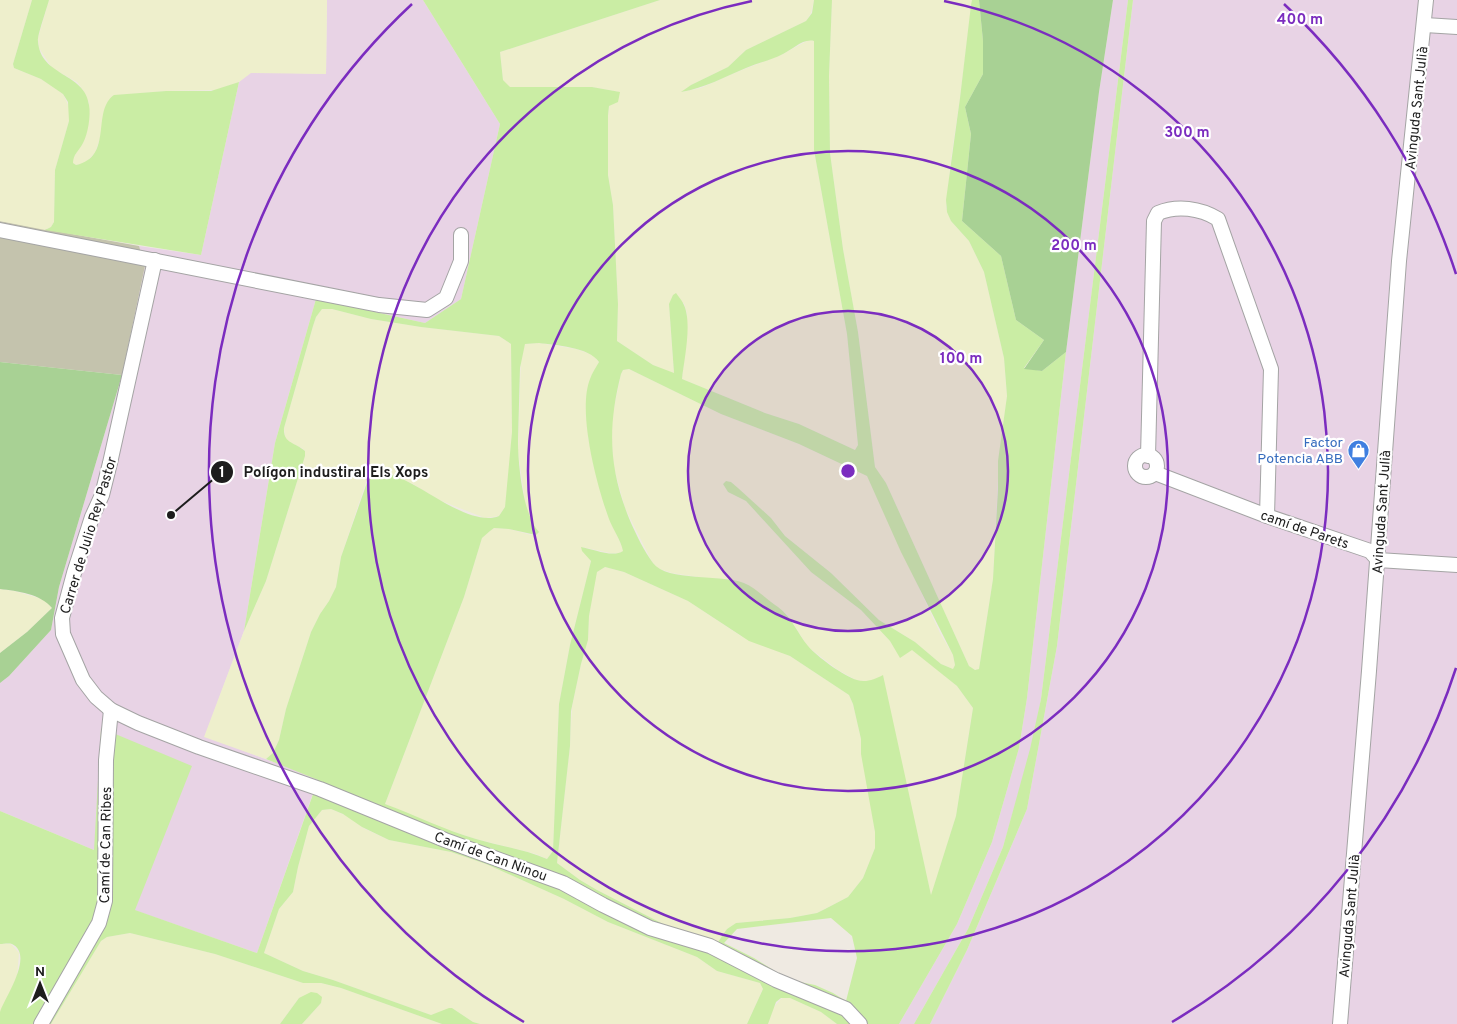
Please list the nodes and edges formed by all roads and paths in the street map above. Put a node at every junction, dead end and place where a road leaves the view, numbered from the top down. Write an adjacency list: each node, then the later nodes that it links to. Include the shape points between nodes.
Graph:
1 (1426, 0): 2 (street, Avinguda Sant Julià)
2 (1425, 25): 3 (street); 10 (street, Avinguda Sant Julià, via 1399,261)
3 (1457, 27)
4 (0, 230): 6 (street)
5 (462, 235): 6 (street, via 462,261 446,298 427,310 379,304)
6 (155, 260): 12 (street, Carrer de Julio Rey Pastor, via 102,495 92,517 62,618 63,634 83,680)
7 (1148, 456): 8 (street, via 1156,462); 8 (street, via 1138,459 1136,470 1144,477); 9 (street, via 1154,220 1158,213 1167,209 1197,210 1218,219 1271,369)
8 (1155, 473): 9 (street, camí de Parets)
9 (1267, 516): 10 (street, camí de Parets, via 1370,552)
10 (1378, 560): 11 (street, camí de Parets); 15 (street, Avinguda Sant Julià)
11 (1457, 565)
12 (111, 710): 13 (street, Camí de Can Ribes, via 106,760 103,912); 14 (street, Camí de Can Ninou, via 199,747 320,789 563,883 650,928 710,946 776,980 846,1009)
13 (41, 1024)
14 (860, 1024)
15 (1340, 1024)

